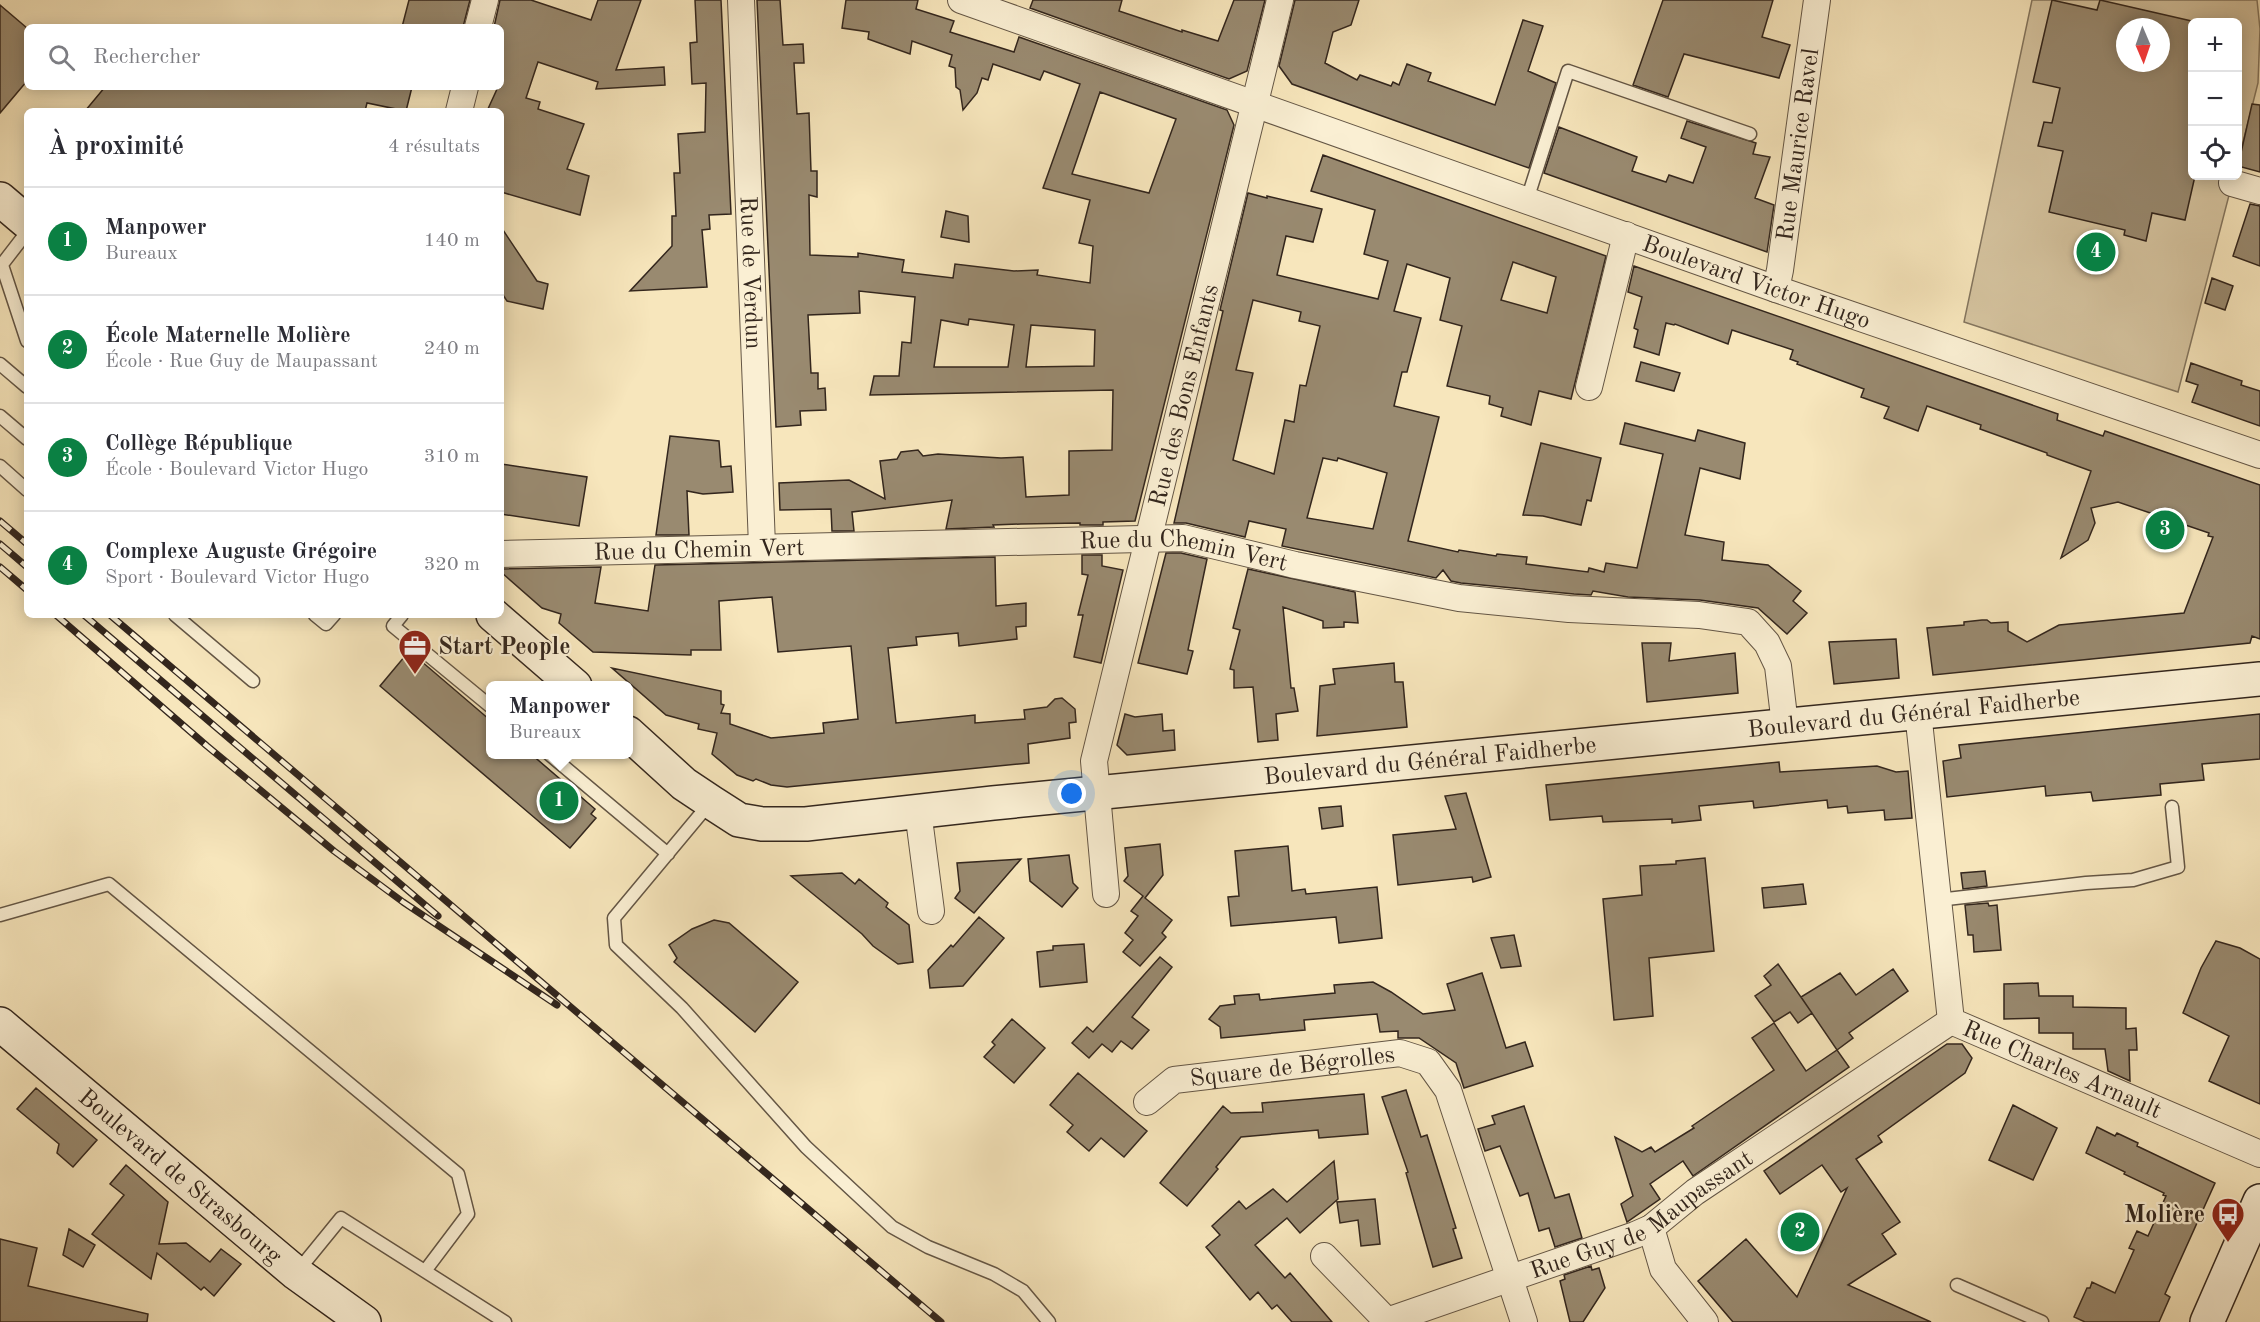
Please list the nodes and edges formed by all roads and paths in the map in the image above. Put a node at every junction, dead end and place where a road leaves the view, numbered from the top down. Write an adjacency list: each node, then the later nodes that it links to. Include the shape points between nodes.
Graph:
1 (485, 0): 6 (street)
2 (741, 0): 30 (street, Rue de Verdun)
3 (961, 0): 8 (street, Boulevard Victor Hugo)
4 (1280, 0): 8 (street, Rue des Bons Enfants)
5 (1817, 0): 19 (street, Rue Maurice Ravel)
6 (479, 24)
7 (464, 90): 9 (street)
8 (1255, 103): 14 (street, Boulevard Victor Hugo); 29 (street, Rue des Bons Enfants)
9 (460, 108)
10 (1750, 134): 14 (lane, via 1568,71)
11 (2232, 183): 12 (street)
12 (2260, 191)
13 (0, 199): 15 (main road)
14 (1527, 200): 16 (street, Boulevard Victor Hugo)
15 (24, 219)
16 (1626, 235): 19 (street, Boulevard Victor Hugo); 23 (street)
17 (24, 236): 18 (lane)
18 (1, 266): 20 (lane)
19 (1776, 289): 26 (street, Boulevard Victor Hugo)
20 (24, 332)
21 (0, 364): 22 (lane)
22 (24, 384)
23 (1589, 387)
24 (0, 416): 25 (lane)
25 (24, 436)
26 (2260, 455)
27 (0, 466): 28 (lane)
28 (24, 487)
29 (1149, 538): 30 (street, Rue du Chemin Vert); 42 (street, Rue du Chemin Vert, via 1183,538 1459,598 1748,622 1767,643 1778,666); 45 (street, Rue des Bons Enfants, via 1095,761)
30 (762, 546): 31 (street, Rue du Chemin Vert)
31 (504, 554)
32 (179, 618): 38 (lane)
33 (319, 618): 34 (lane, via 326,624)
34 (331, 618)
35 (400, 618): 40 (lane, via 393,626)
36 (496, 618): 39 (main road)
37 (2260, 679): 41 (main road, Boulevard du Général Faidherbe)
38 (253, 681)
39 (569, 681)
40 (486, 703)
41 (1918, 712): 42 (main road, Boulevard du Général Faidherbe); 51 (street, Rue Charles Arnault)
42 (1785, 725): 45 (main road, Boulevard du Général Faidherbe)
43 (633, 738): 46 (main road, Boulevard du Général Faidherbe, via 684,784)
44 (555, 759): 49 (lane)
45 (1096, 793): 48 (main road, Boulevard du Général Faidherbe); 50 (street, Rue des Bons Enfants)
46 (711, 802): 48 (main road, Boulevard du Général Faidherbe, via 739,820 762,824 806,824); 49 (lane)
47 (2172, 807): 51 (lane, via 2178,867 2133,880)
48 (918, 811): 52 (street)
49 (668, 854): 67 (lane, via 614,918 616,945 682,1008 806,1147 892,1227 928,1248 994,1274 1023,1291)
50 (1106, 894)
51 (1938, 900): 54 (street, Rue Charles Arnault)
52 (931, 911)
53 (0, 915): 61 (lane, via 109,884 458,1174 468,1214)
54 (1951, 1021): 57 (street, Rue Charles Arnault); 59 (street, Rue Guy de Maupassant, via 1695,1192)
55 (0, 1024): 62 (main road, Boulevard de Strasbourg)
56 (1147, 1102): 63 (street, Square de Bégrolles, via 1173,1080 1400,1053 1428,1062 1448,1090)
57 (2260, 1154)
58 (2260, 1201): 71 (main road)
59 (1651, 1228): 63 (street, Rue Guy de Maupassant); 69 (street, via 1663,1269)
60 (1324, 1256): 63 (street, Rue Guy de Maupassant, via 1387,1321)
61 (425, 1271): 62 (lane, via 341,1218); 66 (lane)
62 (296, 1273): 65 (main road, Boulevard de Strasbourg)
63 (1510, 1280): 68 (street, Square de Bégrolles)
64 (1957, 1285): 70 (lane)
65 (364, 1322)
66 (505, 1322)
67 (1049, 1322)
68 (1524, 1322)
69 (1705, 1322)
70 (2042, 1322)
71 (2207, 1322)

